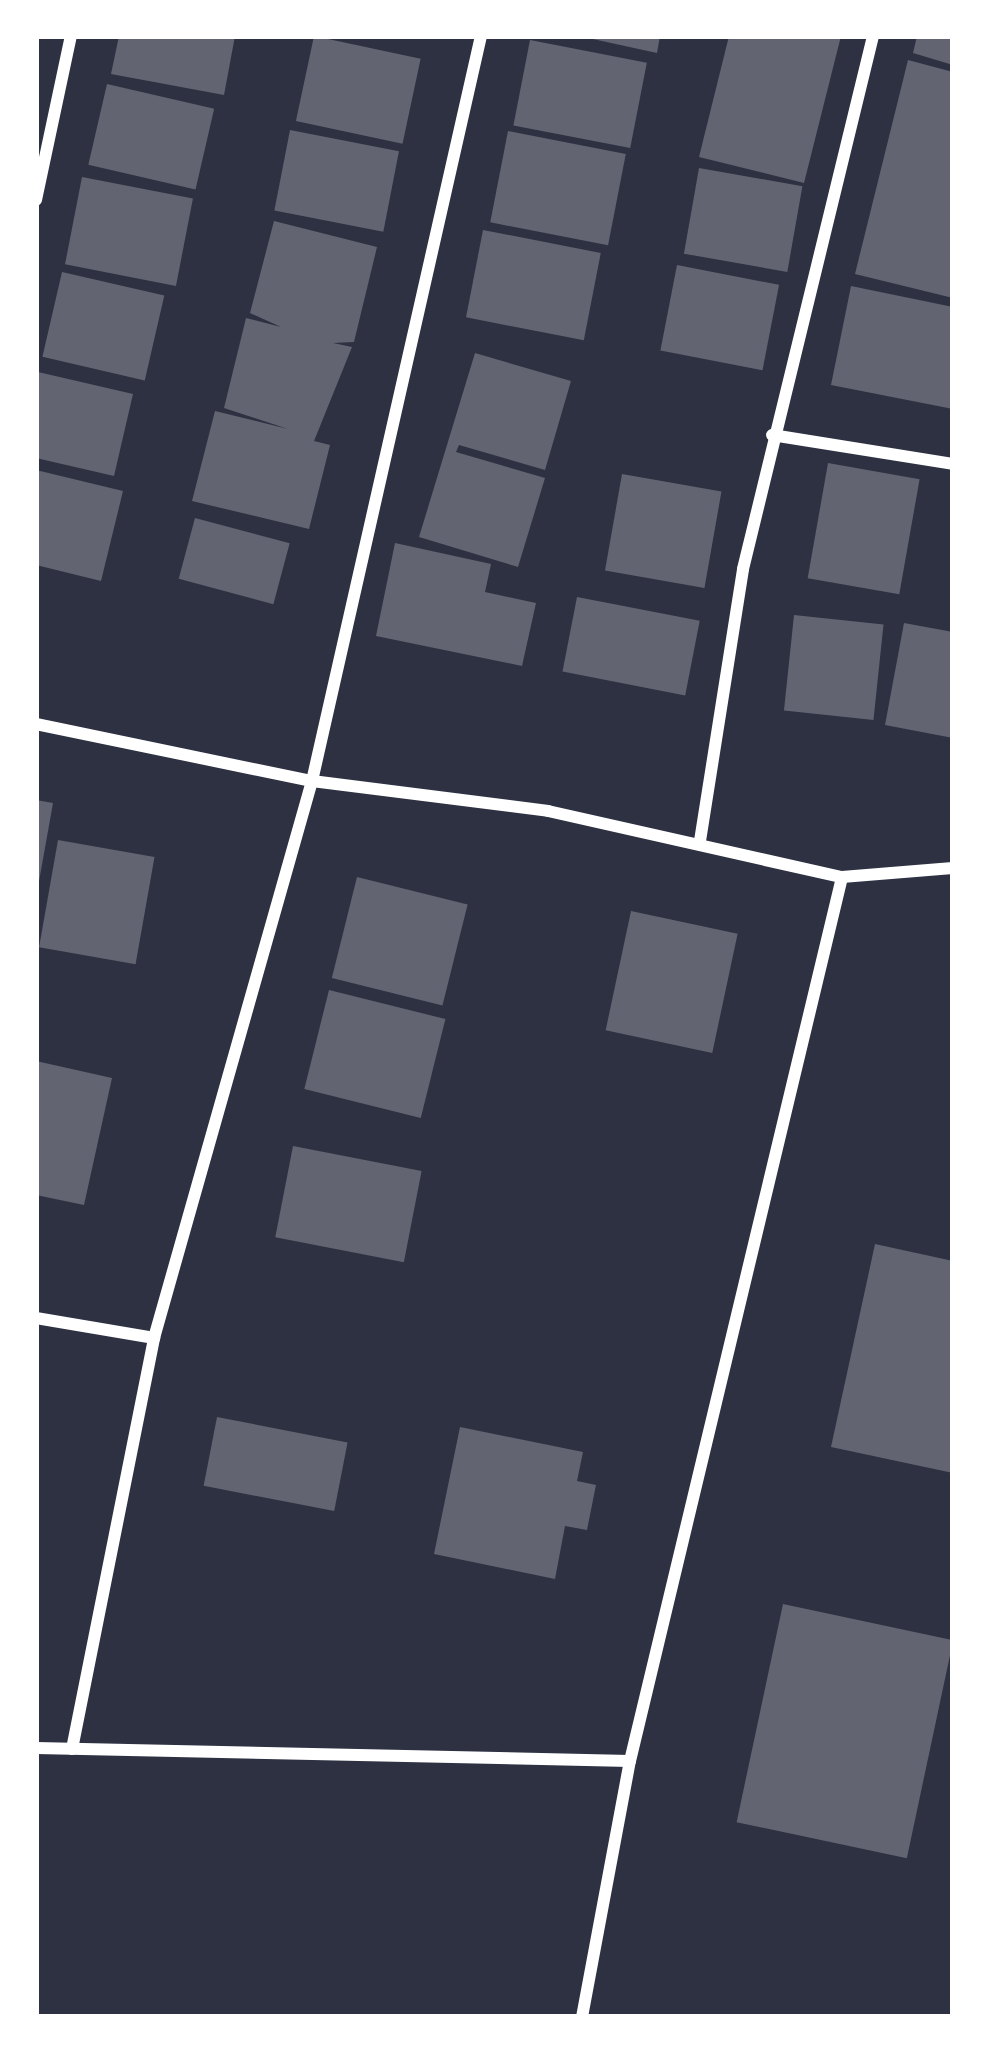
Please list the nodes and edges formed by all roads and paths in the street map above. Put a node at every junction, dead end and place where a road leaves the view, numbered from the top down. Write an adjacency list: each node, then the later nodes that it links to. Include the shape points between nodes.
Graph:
1 (71, 36): 4 (street)
2 (481, 36): 8 (street)
3 (873, 36): 5 (street)
4 (36, 200)
5 (772, 435): 6 (street); 9 (street)
6 (953, 464)
7 (36, 724): 8 (street)
8 (312, 781): 9 (street, via 548,811); 13 (street)
9 (700, 842): 11 (street)
10 (953, 868): 11 (street)
11 (842, 877): 16 (street)
12 (36, 1318): 13 (street)
13 (154, 1338): 15 (street)
14 (36, 1748): 15 (street)
15 (72, 1749): 16 (street)
16 (630, 1761): 17 (street)
17 (583, 2017)

